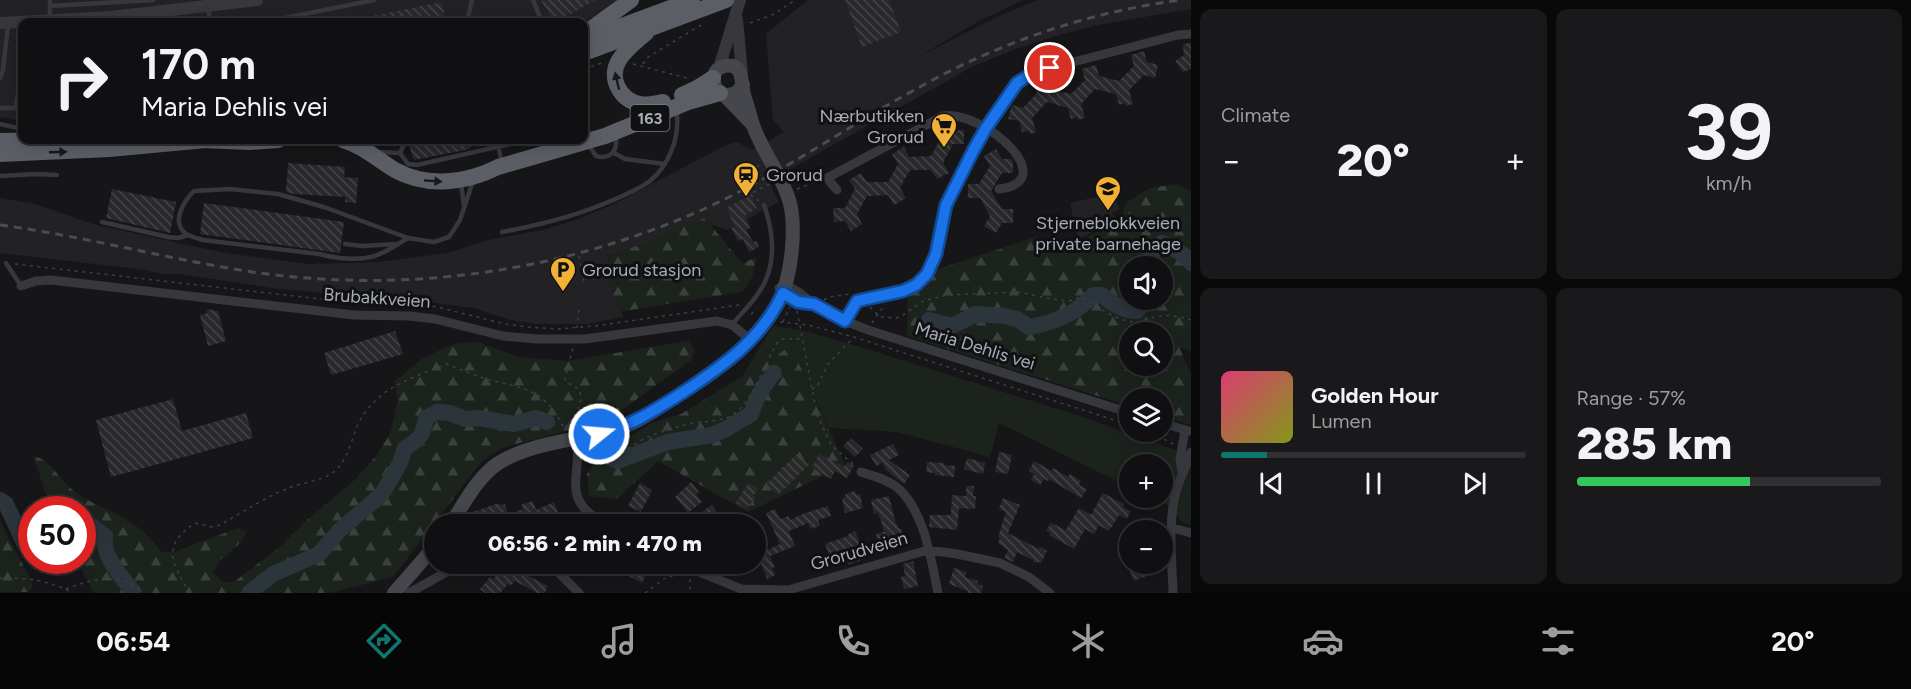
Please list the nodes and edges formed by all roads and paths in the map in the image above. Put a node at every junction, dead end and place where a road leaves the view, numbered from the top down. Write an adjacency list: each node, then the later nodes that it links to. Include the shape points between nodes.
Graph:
1 (50, 0): 14 (lane)
2 (153, 0): 14 (lane)
3 (257, 0): 12 (street)
4 (374, 0): 18 (lane)
5 (472, 0): 19 (lane)
6 (533, 0): 20 (lane)
7 (631, 0): 25 (highway)
8 (692, 0): 27 (highway)
9 (726, 0): 24 (highway, 163)
10 (740, 0): 15 (street)
11 (795, 0): 22 (path)
12 (227, 2): 13 (street)
13 (203, 5): 17 (street)
14 (50, 6): 16 (lane)
15 (736, 14): 33 (street); 36 (street)
16 (50, 18)
17 (123, 18)
18 (285, 18)
19 (468, 18)
20 (540, 18)
21 (4, 23): 34 (lane)
22 (748, 24)
23 (701, 25): 31 (path, via 648,57)
24 (650, 28): 28 (highway, 163); 39 (highway, 163, one-way to 24, via 643,105 632,101 620,93 615,81 618,62)
25 (588, 31)
26 (1191, 34): 46 (street, via 1028,76 1017,83)
27 (588, 39)
28 (588, 51)
29 (607, 62): 32 (path)
30 (633, 64): 31 (path)
31 (643, 65): 35 (path)
32 (588, 68)
33 (716, 73): 36 (main road, via 732,66); 38 (main road, via 714,86); 39 (highway, 163, via 697,88)
34 (0, 78)
35 (690, 79)
36 (742, 79): 38 (main road, via 736,93); 44 (main road)
37 (18, 93): 41 (lane)
38 (723, 94): 44 (main road); 47 (highway, 163, via 688,102)
39 (663, 102): 48 (highway, 163)
40 (0, 108): 41 (lane)
41 (16, 108)
42 (677, 115): 66 (lane, via 677,132)
43 (0, 124): 45 (lane)
44 (753, 126): 89 (main road, via 790,203 792,242)
45 (18, 128)
46 (986, 128): 72 (street, via 969,119 943,116); 74 (street, via 1012,147 1023,170 1017,184); 90 (street, via 946,205 936,254 927,274 916,285)
47 (615, 132): 49 (highway, 163); 63 (lane)
48 (588, 139)
49 (588, 140)
50 (0, 141): 51 (highway)
51 (18, 141)
52 (162, 144): 64 (highway, one-way to 52)
53 (352, 144): 61 (highway, 163)
54 (404, 144): 62 (lane)
55 (485, 144): 60 (lane)
56 (508, 144): 59 (lane)
57 (575, 144): 67 (highway, 163)
58 (587, 144): 63 (lane, via 596,156)
59 (498, 146): 60 (lane); 67 (lane)
60 (486, 149): 62 (lane, via 417,165 408,164)
61 (370, 152): 62 (lane); 70 (highway, 163, one-way to 70, via 412,177 441,182)
62 (400, 153)
63 (614, 153): 66 (lane, via 625,159)
64 (0, 154)
65 (763, 163): 71 (path)
66 (665, 164): 80 (lane, via 649,181 600,205 542,225)
67 (500, 166): 70 (highway, 163, via 468,171)
68 (57, 175): 69 (lane)
69 (0, 176)
70 (468, 177): 78 (lane); 78 (lane, via 461,187)
71 (737, 178)
72 (827, 178): 75 (street); 76 (path)
73 (773, 182): 77 (path, via 750,194)
74 (999, 189)
75 (837, 190)
76 (794, 191)
77 (764, 206): 93 (lane, via 771,235 771,263 760,291)
78 (464, 207): 82 (lane, via 449,237 434,242)
79 (102, 222): 81 (lane, via 168,237)
80 (502, 232)
81 (188, 235): 82 (lane, via 179,224 179,215 192,193 230,189 278,194); 84 (lane, via 336,259 378,255)
82 (408, 237): 84 (lane)
83 (345, 244): 84 (lane)
84 (398, 244)
85 (579, 256): 87 (path)
86 (6, 263): 88 (lane, Brubakkveien); 104 (path, via 355,303 437,307 505,324)
87 (584, 282)
88 (21, 286): 108 (street, Brubakkveien, via 51,280 354,315 435,319 512,337)
89 (785, 288): 100 (street, Maria Dehlis vei, via 803,294); 101 (path); 106 (main road, via 760,319)
90 (888, 295): 91 (street); 97 (path)
91 (865, 299): 92 (path, via 860,294); 100 (street, via 857,301)
92 (824, 300)
93 (747, 305): 96 (path); 103 (lane); 104 (path)
94 (798, 307): 102 (path)
95 (579, 309): 104 (path)
96 (759, 310)
97 (877, 315): 98 (path, via 896,318 938,296 1014,291 1069,301 1081,297 1136,322 1166,316); 105 (path)
98 (1191, 320)
99 (778, 321): 101 (path)
100 (845, 321): 105 (street, Maria Dehlis vei)
101 (783, 323): 102 (path)
102 (800, 324): 107 (path); 109 (path)
103 (732, 325): 106 (street); 108 (street, Brubakkveien, via 712,321)
104 (578, 328)
105 (868, 330): 111 (street, Maria Dehlis vei)
106 (754, 336): 116 (main road, via 709,376 640,419 615,430)
107 (854, 337): 110 (path, via 828,364 817,387); 112 (path)
108 (575, 339): 114 (path, via 565,378 579,389 581,400)
109 (801, 339): 110 (path); 119 (path, via 778,342 758,384 731,417 685,425 646,438 622,452 613,453)
110 (812, 389): 121 (path, via 817,415 832,446)
111 (1119, 410)
112 (1119, 421)
113 (1173, 426): 115 (street)
114 (564, 429): 116 (path); 141 (path, via 556,412 532,392 447,364 402,382 389,388 366,411 342,462 325,478 262,500 220,525 195,523 178,536 173,559)
115 (1188, 431): 122 (street, via 1180,459)
116 (571, 437): 123 (main road, via 525,450 496,465); 124 (street, via 578,451 575,486 584,509)
117 (1169, 442): 118 (path)
118 (1173, 444)
119 (605, 448)
120 (1191, 452): 122 (street)
121 (861, 472): 128 (street, via 898,488 921,524)
122 (1182, 472): 125 (street)
123 (457, 514)
124 (590, 514)
125 (1173, 520)
126 (1173, 528): 127 (street)
127 (1191, 533)
128 (928, 550): 138 (street, Grorudveien, via 788,590); 147 (street); 148 (street, Grorudveien, via 1000,563)
129 (424, 559): 142 (main road)
130 (443, 574): 143 (street)
131 (560, 574): 144 (street)
132 (681, 574): 145 (path, via 667,577)
133 (692, 574): 146 (path)
134 (703, 574): 138 (street, Grorudveien)
135 (1173, 574): 149 (street)
136 (0, 578): 137 (path, via 25,578)
137 (66, 589): 139 (path); 140 (path, via 88,580 114,579 134,584)
138 (741, 591)
139 (73, 593)
140 (143, 593)
141 (189, 593)
142 (394, 593)
143 (409, 593)
144 (579, 593)
145 (645, 593)
146 (690, 593)
147 (938, 593)
148 (1050, 593)
149 (1173, 593)

